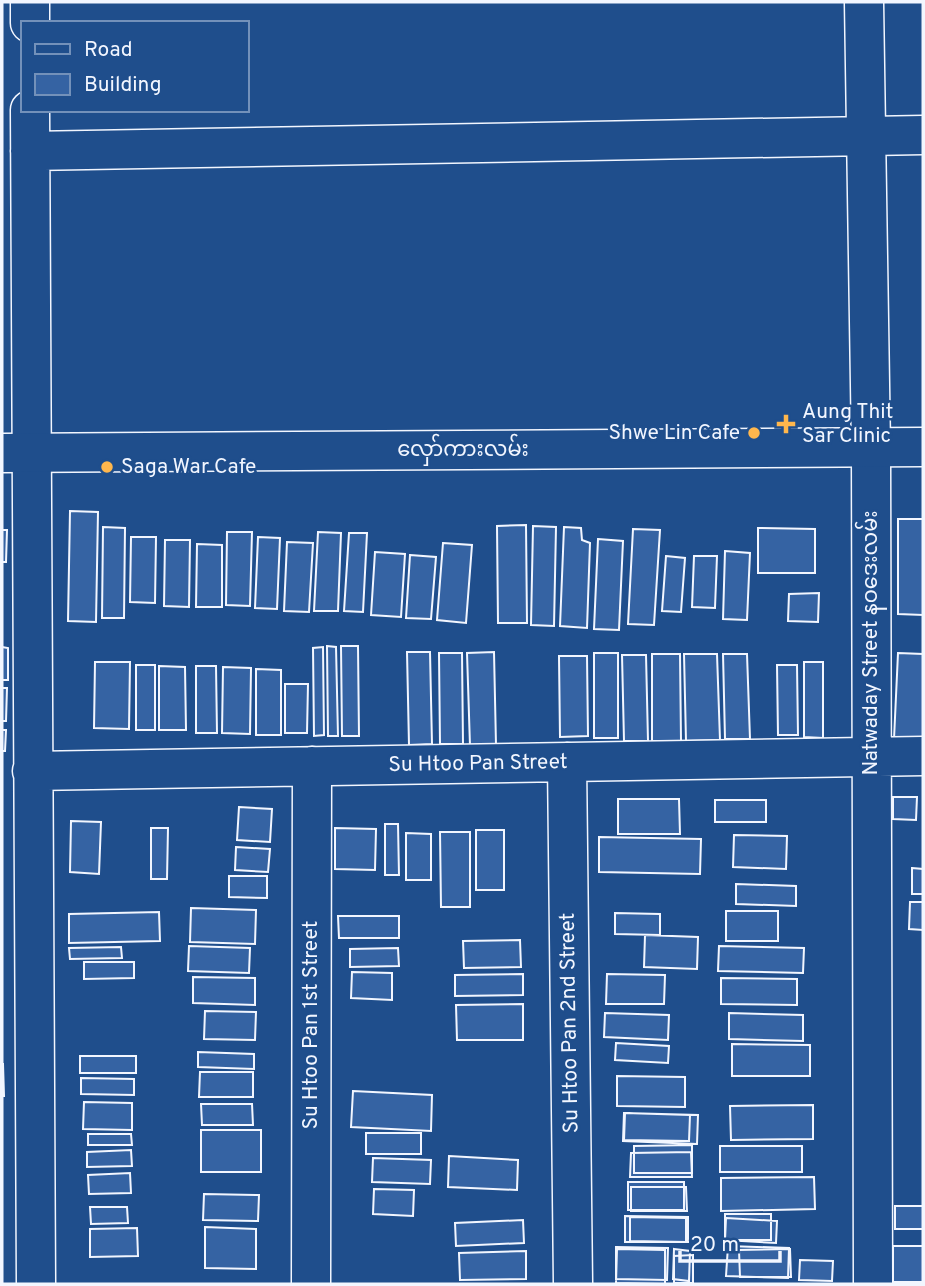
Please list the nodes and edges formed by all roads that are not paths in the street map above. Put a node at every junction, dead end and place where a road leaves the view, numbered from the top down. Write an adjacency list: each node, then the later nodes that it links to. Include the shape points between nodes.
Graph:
1 (30, 2): 3 (street)
2 (864, 2): 6 (street, Natwaday Street နဝဒေးလမ်း)
3 (30, 21)
4 (30, 112): 7 (street)
5 (923, 135): 6 (street)
6 (866, 137): 7 (street); 9 (street, Natwaday Street နဝဒေးလမ်း)
7 (30, 150): 10 (street)
8 (923, 447): 9 (street, လှော်ကားလမ်း)
9 (871, 448): 10 (street, လှော်ကားလမ်း); 12 (street, Natwaday Street နဝဒေးလမ်း)
10 (16, 453): 15 (street)
11 (923, 756): 12 (street, Su Htoo Pan Street)
12 (872, 757): 13 (street, Su Htoo Pan Street); 19 (street, Natwaday Street နဝဒေးလမ်း)
13 (567, 762): 14 (street, Su Htoo Pan Street); 18 (street, Su Htoo Pan 2nd Street)
14 (312, 766): 15 (street, Su Htoo Pan Street); 17 (street, Su Htoo Pan 1st Street)
15 (32, 771): 16 (street)
16 (36, 1284)
17 (311, 1284)
18 (573, 1284)
19 (873, 1284)

